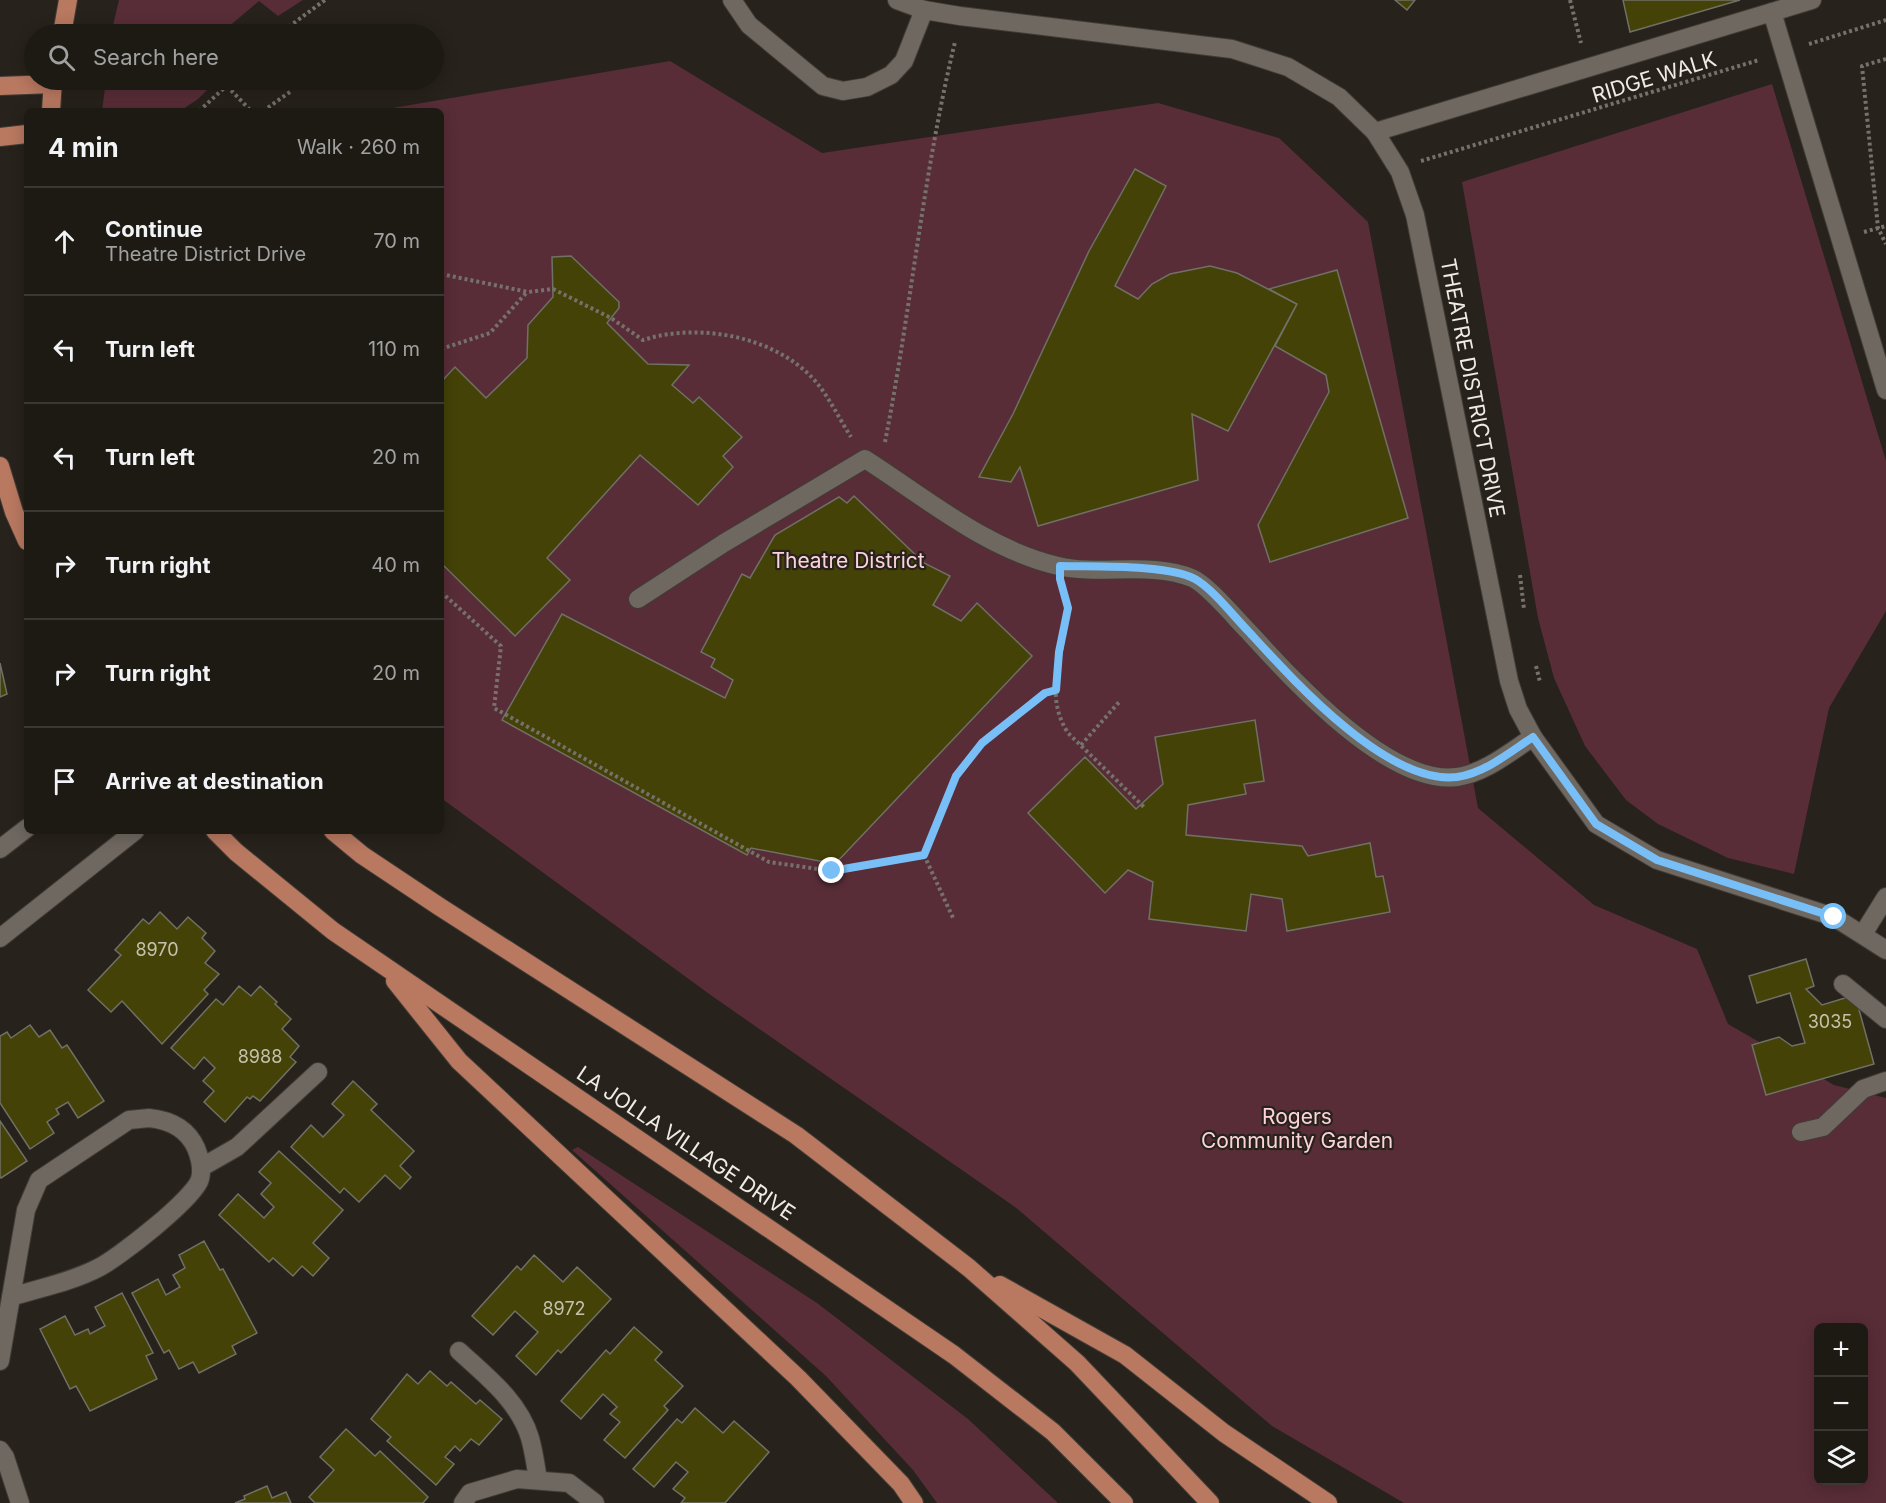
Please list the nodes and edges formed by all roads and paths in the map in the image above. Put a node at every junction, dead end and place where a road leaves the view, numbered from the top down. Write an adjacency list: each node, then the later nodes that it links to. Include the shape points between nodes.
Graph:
1 (68, 0): 10 (main road)
2 (325, 0): 11 (path)
3 (732, 0): 7 (street, via 749,25 823,86 843,91 867,87 891,75 904,61)
4 (897, 0): 7 (street, THEATRE DISTRICT DRIVE)
5 (1570, 0): 15 (path)
6 (1812, 0): 8 (street)
7 (924, 10): 26 (street, THEATRE DISTRICT DRIVE, via 1232,49 1288,67 1339,97)
8 (1772, 12): 13 (street); 15 (street)
9 (1886, 20): 13 (path, RIDGE WALK)
10 (64, 24)
11 (293, 24)
12 (955, 41): 35 (path, via 941,98 884,446)
13 (1784, 52): 29 (path, RIDGE WALK, via 1490,142); 34 (street)
14 (1886, 59): 30 (path, via 1862,66 1878,228)
15 (1588, 68): 26 (street)
16 (24, 84): 17 (main road)
17 (0, 86)
18 (52, 90): 22 (main road)
19 (223, 90): 23 (path)
20 (231, 90): 24 (path)
21 (290, 92): 25 (path)
22 (51, 108)
23 (203, 108)
24 (248, 108)
25 (267, 108)
26 (1375, 132): 43 (street, THEATRE DISTRICT DRIVE, via 1400,172 1415,215 1509,681)
27 (24, 134): 28 (main road)
28 (0, 137)
29 (1428, 157)
30 (1886, 244)
31 (444, 275): 32 (path)
32 (528, 292): 33 (path, via 490,333); 35 (path, via 553,290 611,318 643,339 662,334 733,334 784,357 816,382)
33 (444, 348)
34 (1886, 390)
35 (865, 459): 38 (street, via 1004,549); 40 (street)
36 (0, 466): 37 (main road)
37 (24, 534)
38 (1060, 566): 41 (path, via 1068,608); 43 (street, via 1165,570 1195,579 1311,699 1354,736 1416,771 1459,777 1487,766)
39 (444, 595): 51 (path, via 501,646 494,708 769,862 832,871)
40 (638, 599)
41 (1056, 690): 44 (path, via 1059,719); 51 (path, via 1045,693 1012,717 976,751 956,776)
42 (1120, 701): 44 (path)
43 (1533, 737): 54 (street, THEATRE DISTRICT DRIVE, via 1596,824 1657,860 1834,917)
44 (1081, 745): 45 (path)
45 (1145, 808)
46 (24, 830): 50 (street)
47 (131, 834): 55 (street)
48 (218, 834): 57 (main road, LA JOLLA VILLAGE DRIVE, via 333,931)
49 (337, 834): 64 (main road, via 440,907 796,1135)
50 (0, 849)
51 (924, 855): 53 (path)
52 (1886, 897): 54 (street)
53 (954, 920)
54 (1863, 934): 56 (street, THEATRE DISTRICT DRIVE)
55 (0, 938)
56 (1886, 950)
57 (382, 965): 73 (main road, via 459,1061 798,1378); 74 (main road, LA JOLLA VILLAGE DRIVE, via 954,1355 1053,1432)
58 (1842, 984): 59 (street)
59 (1886, 1020)
60 (318, 1072): 63 (street, via 237,1147)
61 (1886, 1081): 62 (street, via 1863,1089 1823,1127)
62 (1801, 1132)
63 (202, 1167): 65 (street, via 200,1181 174,1213 98,1268); 65 (street, via 193,1142 184,1131 167,1119 149,1118 129,1120 39,1180 26,1210)
64 (969, 1268): 75 (main road, via 1077,1363); 76 (main road, via 1125,1354 1224,1433)
65 (11, 1297): 67 (street)
66 (459, 1351): 69 (street, via 500,1388 520,1416 530,1438)
67 (0, 1361)
68 (0, 1450): 70 (street)
69 (538, 1480): 71 (street, via 518,1479 479,1490 470,1493); 72 (street, via 569,1483)
70 (20, 1503)
71 (463, 1503)
72 (595, 1503)
73 (915, 1503)
74 (1124, 1503)
75 (1210, 1503)
76 (1328, 1503)

